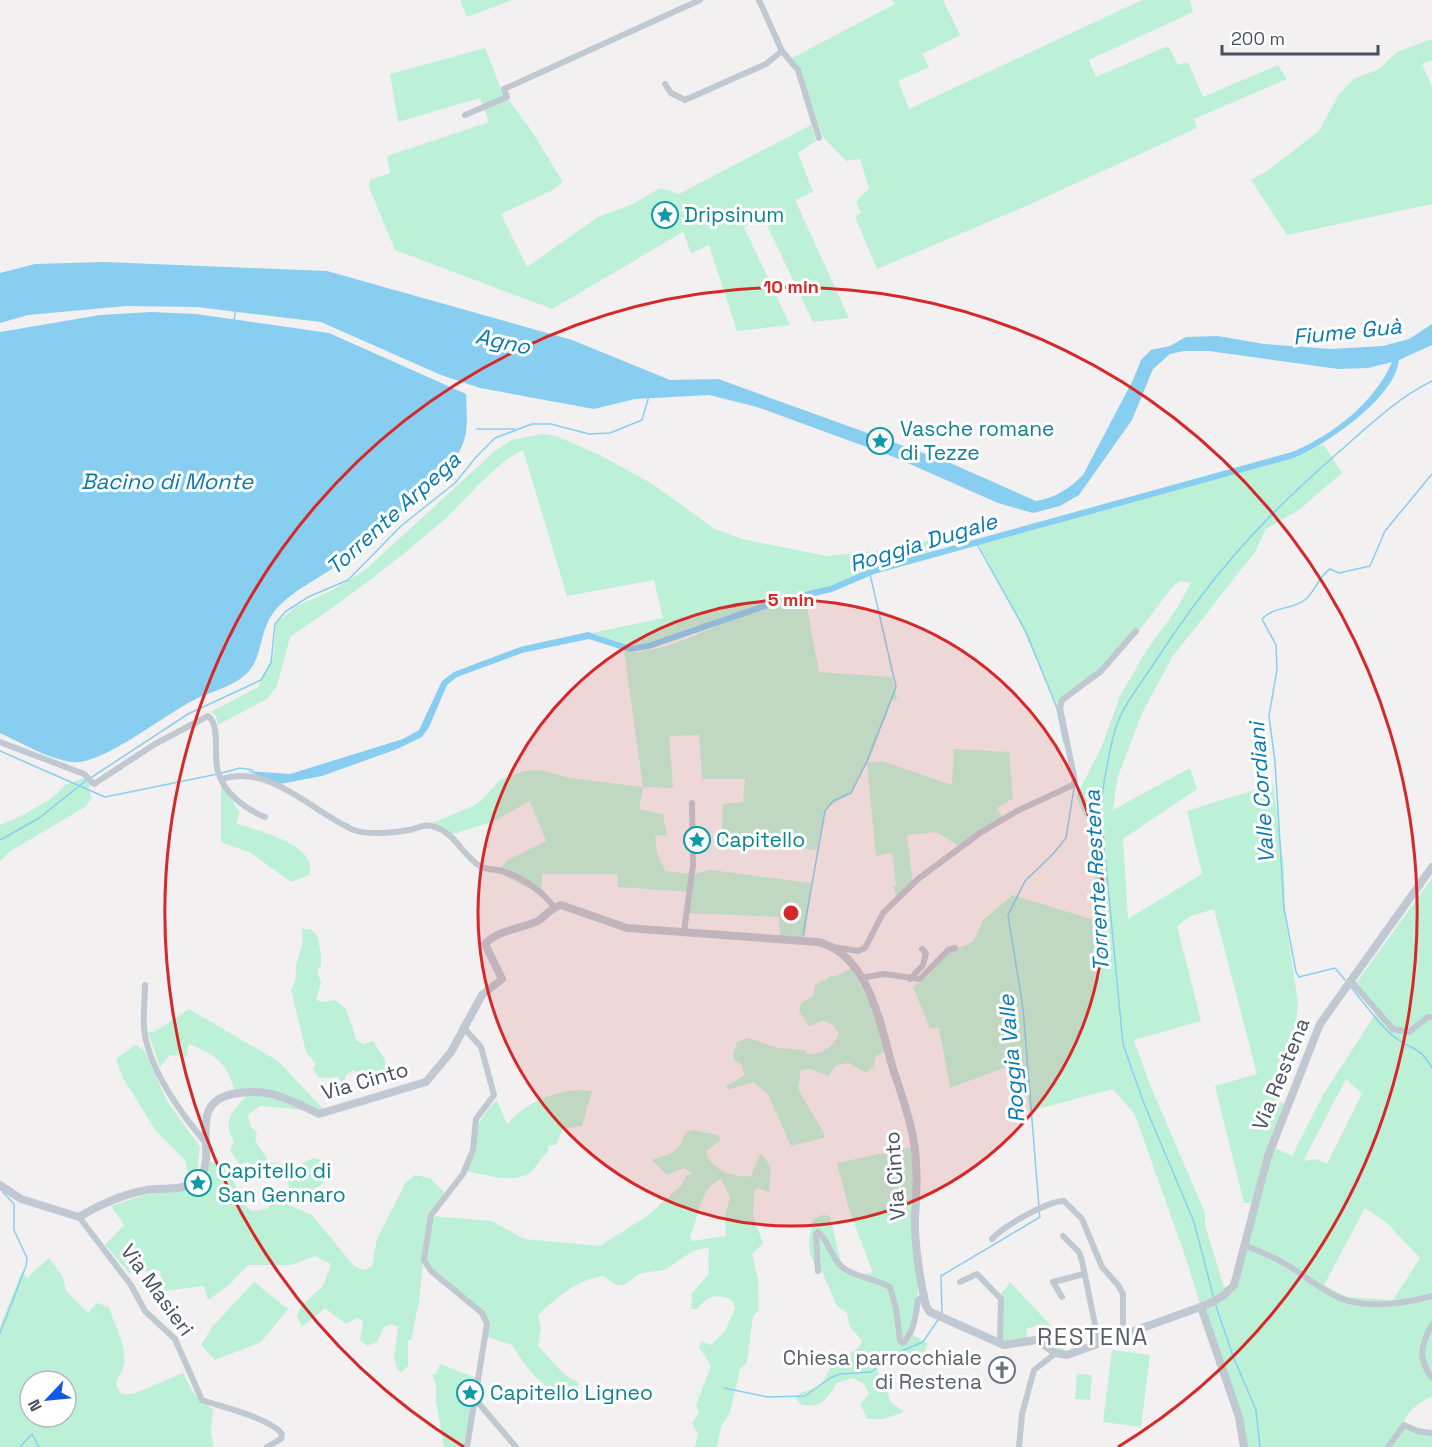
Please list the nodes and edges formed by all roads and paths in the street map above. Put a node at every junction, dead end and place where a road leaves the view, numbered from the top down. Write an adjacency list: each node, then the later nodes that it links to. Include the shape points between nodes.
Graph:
1 (700, 0): 5 (street, via 504,89 507,97)
2 (759, 0): 3 (street)
3 (782, 51): 4 (street, via 766,64 685,100 671,93); 6 (street, via 798,70)
4 (665, 84)
5 (465, 115)
6 (819, 138)
7 (1136, 631): 15 (street, via 1101,671 1062,700 1060,708 1073,785 989,828 918,879 883,913 865,948 858,951)
8 (0, 742): 9 (street, via 94,784 205,716 214,726)
9 (219, 775): 11 (street, via 240,803); 13 (street, via 262,778 362,832 408,831 427,824 437,827 454,838 478,865 505,872 530,885)
10 (692, 803): 14 (street, via 693,865)
11 (265, 818)
12 (1432, 867): 20 (street, Via Restena)
13 (554, 907): 14 (street, via 561,905 627,928); 23 (street, Via Cinto, via 533,923 494,936 484,944 502,979 482,995)
14 (684, 932): 15 (street, via 818,942)
15 (833, 947): 18 (street, Via Cinto)
16 (955, 948): 19 (street, via 948,950 920,979)
17 (922, 949): 19 (street, via 926,959)
18 (861, 978): 19 (street, via 884,974); 33 (street, Via Cinto, via 877,1008 914,1142 915,1224)
19 (910, 980)
20 (1350, 980): 22 (street, via 1393,1029 1409,1032); 29 (street, Via Restena, via 1320,1024 1268,1156)
21 (145, 985): 24 (street, via 144,1027 154,1059 172,1099)
22 (1432, 1017)
23 (463, 1027): 24 (street, Via Cinto, via 451,1052 421,1084 319,1114 276,1093 229,1095 211,1104); 43 (street, via 481,1047 494,1095 476,1119 474,1150 464,1174 431,1215 424,1260 431,1272 486,1318)
24 (205, 1142): 26 (street, Via Cinto, via 200,1177 194,1183 139,1192)
25 (0, 1185): 26 (street, via 21,1199)
26 (79, 1217): 45 (street, Via Masieri, via 131,1285 145,1311 175,1339 202,1400 279,1430 282,1439)
27 (1063, 1236): 31 (street, via 1079,1252)
28 (992, 1239): 38 (street, via 1015,1222 1056,1202 1064,1202 1082,1219 1102,1267 1123,1294)
29 (1245, 1245): 34 (street, via 1285,1263 1340,1298 1408,1303); 36 (street, Via Restena, via 1234,1285)
30 (818, 1271): 33 (street, via 819,1232 832,1257 845,1269 890,1287 903,1342 909,1337 918,1300)
31 (1084, 1274): 35 (street, via 1053,1282); 40 (street)
32 (960, 1282): 39 (street, via 977,1274 1001,1299)
33 (923, 1296): 39 (street, via 930,1312)
34 (1432, 1296)
35 (1062, 1297)
36 (1203, 1306): 38 (street, Via Restena); 49 (street, via 1239,1417)
37 (1432, 1324): 42 (street, via 1421,1356)
38 (1123, 1335): 40 (street)
39 (1000, 1344): 41 (street, via 1036,1340)
40 (1099, 1344): 41 (street, via 1067,1355)
41 (1056, 1353): 48 (street, via 1034,1370 1022,1414)
42 (1432, 1378)
43 (475, 1398): 46 (street); 47 (street)
44 (1432, 1433): 50 (street, via 1404,1425)
45 (267, 1447)
46 (467, 1447)
47 (516, 1447)
48 (1019, 1447)
49 (1244, 1447)
50 (1388, 1447)

